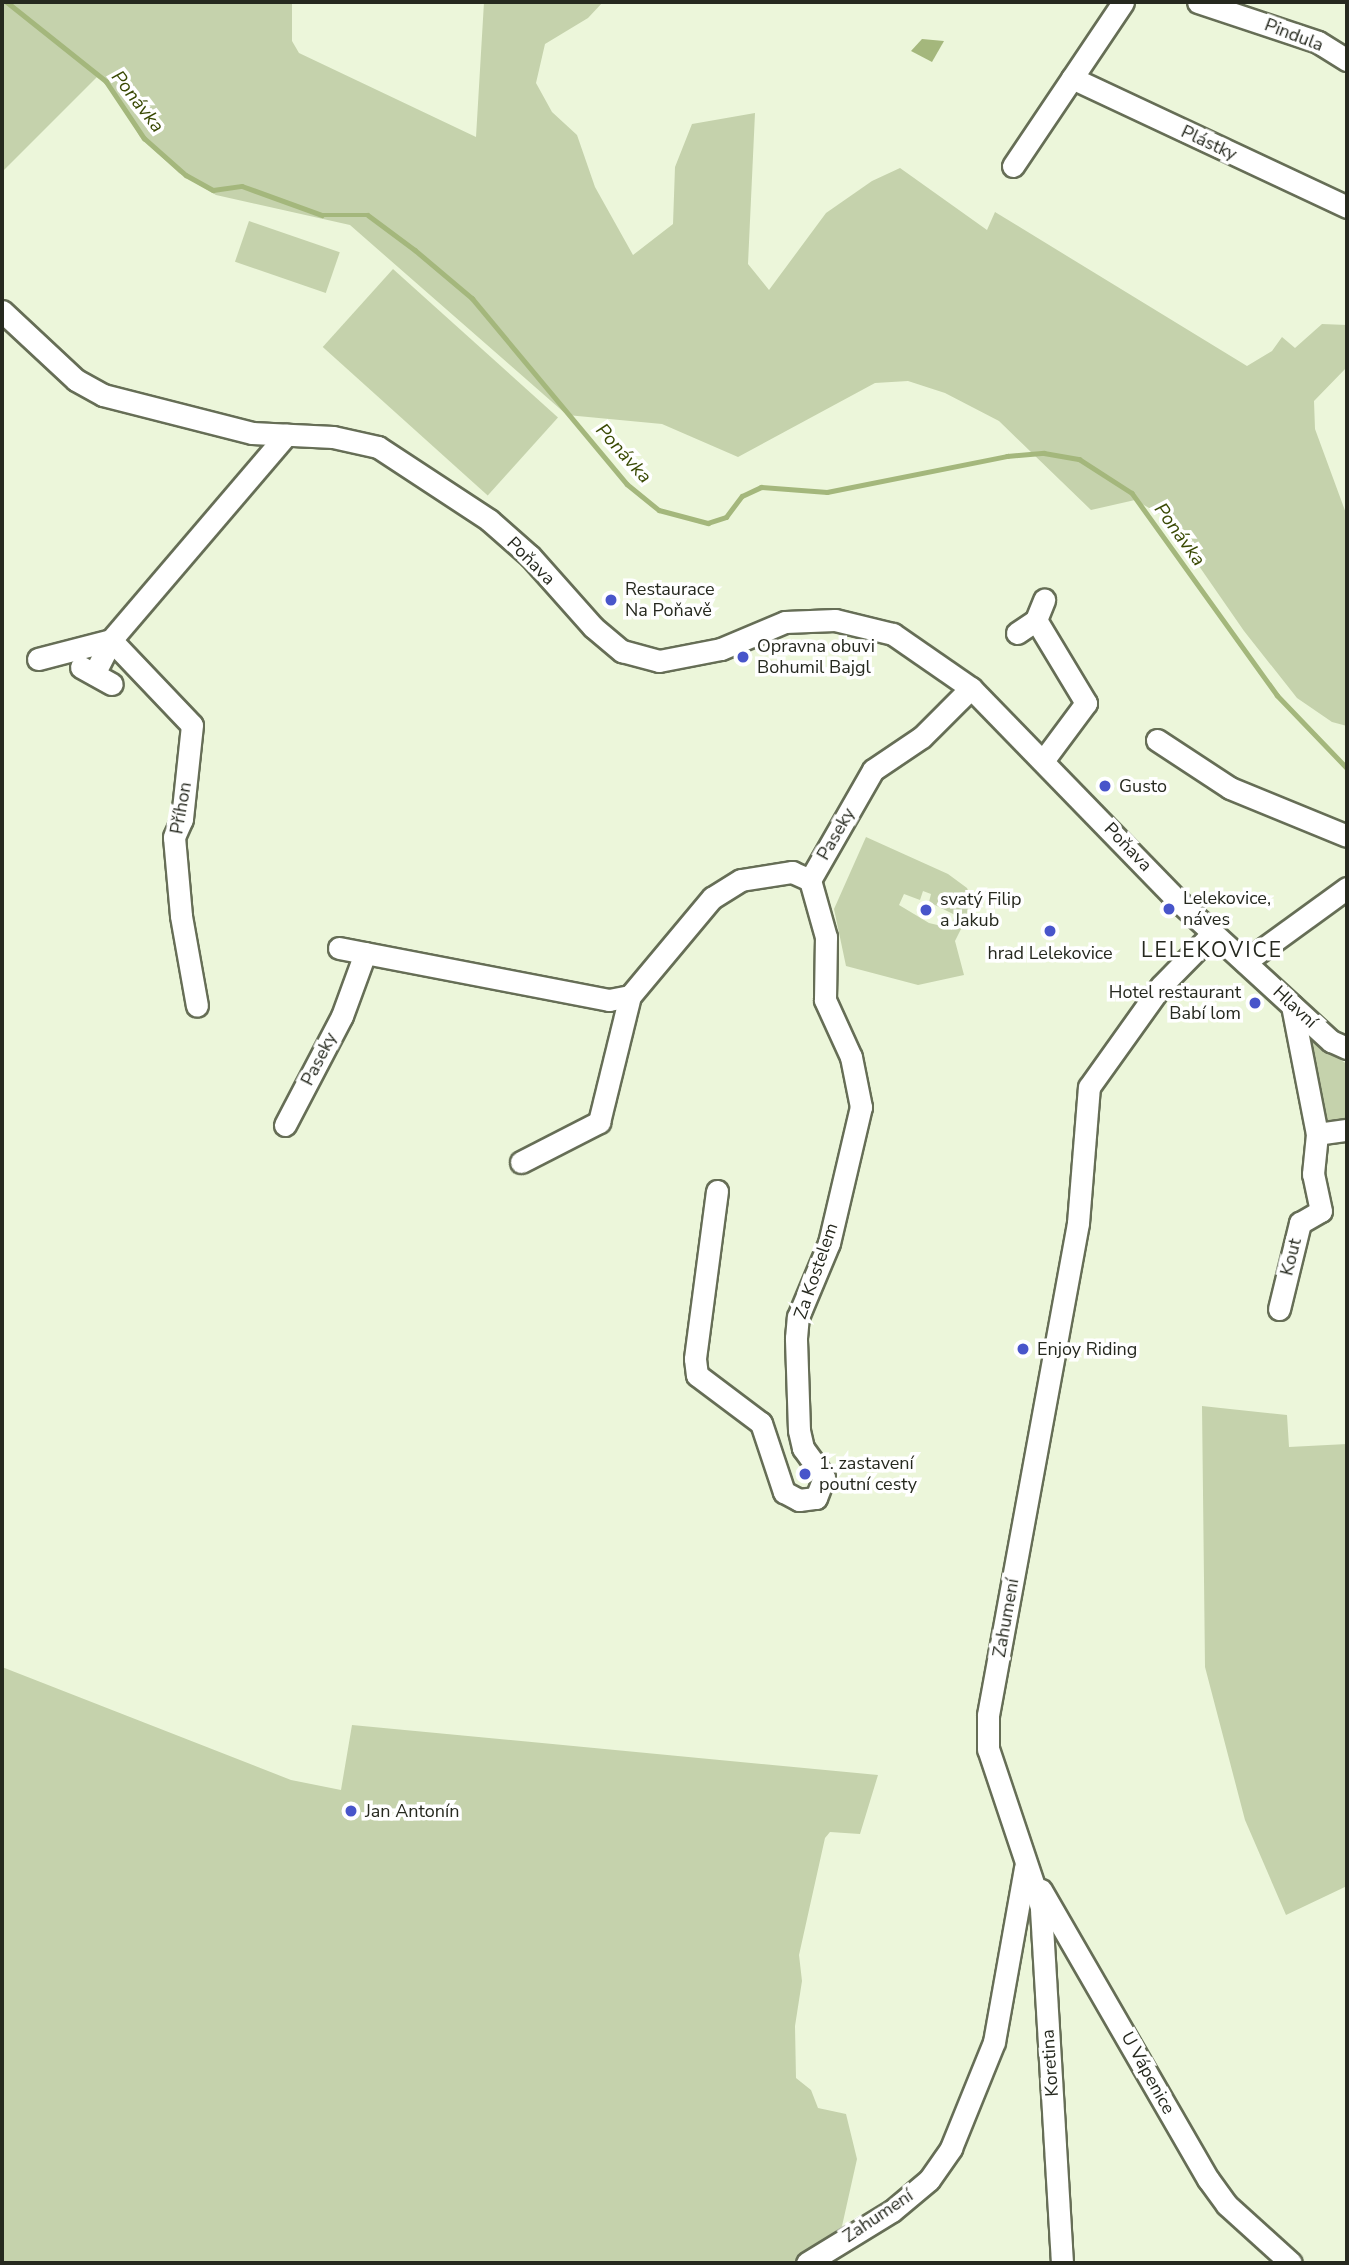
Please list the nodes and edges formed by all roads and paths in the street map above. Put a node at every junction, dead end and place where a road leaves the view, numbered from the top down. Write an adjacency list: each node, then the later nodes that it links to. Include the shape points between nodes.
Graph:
1 (1123, 2): 4 (street)
2 (1198, 2): 3 (street, Pindula, via 1318,42)
3 (1347, 60)
4 (1072, 78): 5 (street); 6 (street, Plástky)
5 (1013, 166)
6 (1347, 207)
7 (2, 310): 8 (street, Poňava, via 76,380 103,395 252,433)
8 (286, 435): 10 (street); 13 (street, Poňava, via 332,437 379,447 424,474 530,556 593,627 622,651 659,661 721,649 785,622 835,620 893,634)
9 (1017, 632): 15 (street, via 1040,610 1086,703)
10 (111, 640): 11 (street); 12 (street); 25 (street, Příhon, via 192,725 182,819 174,837 181,916)
11 (38, 659)
12 (95, 675)
13 (971, 688): 15 (street, Poňava); 17 (street, Paseky, via 922,737 873,769)
14 (1157, 740): 16 (street, via 1230,788)
15 (1043, 761): 19 (street, Poňava)
16 (1347, 836)
17 (810, 880): 23 (street, Paseky, via 792,872 741,880 712,898); 31 (street, Za Kostelem, via 826,937 825,1000 850,1057 861,1107 829,1243 802,1308 796,1338 799,1430 803,1448 824,1477 825,1485 816,1498 799,1500 784,1492 761,1423 697,1375 695,1359)
18 (1347, 888): 22 (street)
19 (1213, 933): 22 (street, Poňava); 33 (street, Zahumení, via 1161,986 1089,1087 1078,1223 988,1715 988,1749)
20 (339, 948): 21 (street)
21 (365, 953): 23 (street, via 609,1000); 27 (street, Paseky, via 342,1016)
22 (1245, 962): 24 (street, Hlavní)
23 (630, 996): 30 (street, Paseky, via 599,1122)
24 (1292, 1005): 26 (street, Hlavní, via 1331,1041); 29 (street, Kout)
25 (197, 1006)
26 (1347, 1048)
27 (285, 1125)
28 (1347, 1130): 29 (street)
29 (1318, 1134): 32 (street, Kout, via 1312,1174 1321,1211 1300,1223)
30 (521, 1162)
31 (718, 1191)
32 (1279, 1309)
33 (1026, 1866): 34 (street, Zahumení, via 994,2042 951,2148 929,2180 892,2211); 35 (street, Koretina, via 1041,1907); 36 (street, U Vápenice, via 1208,2179 1227,2205)
34 (807, 2263)
35 (1062, 2263)
36 (1291, 2263)

